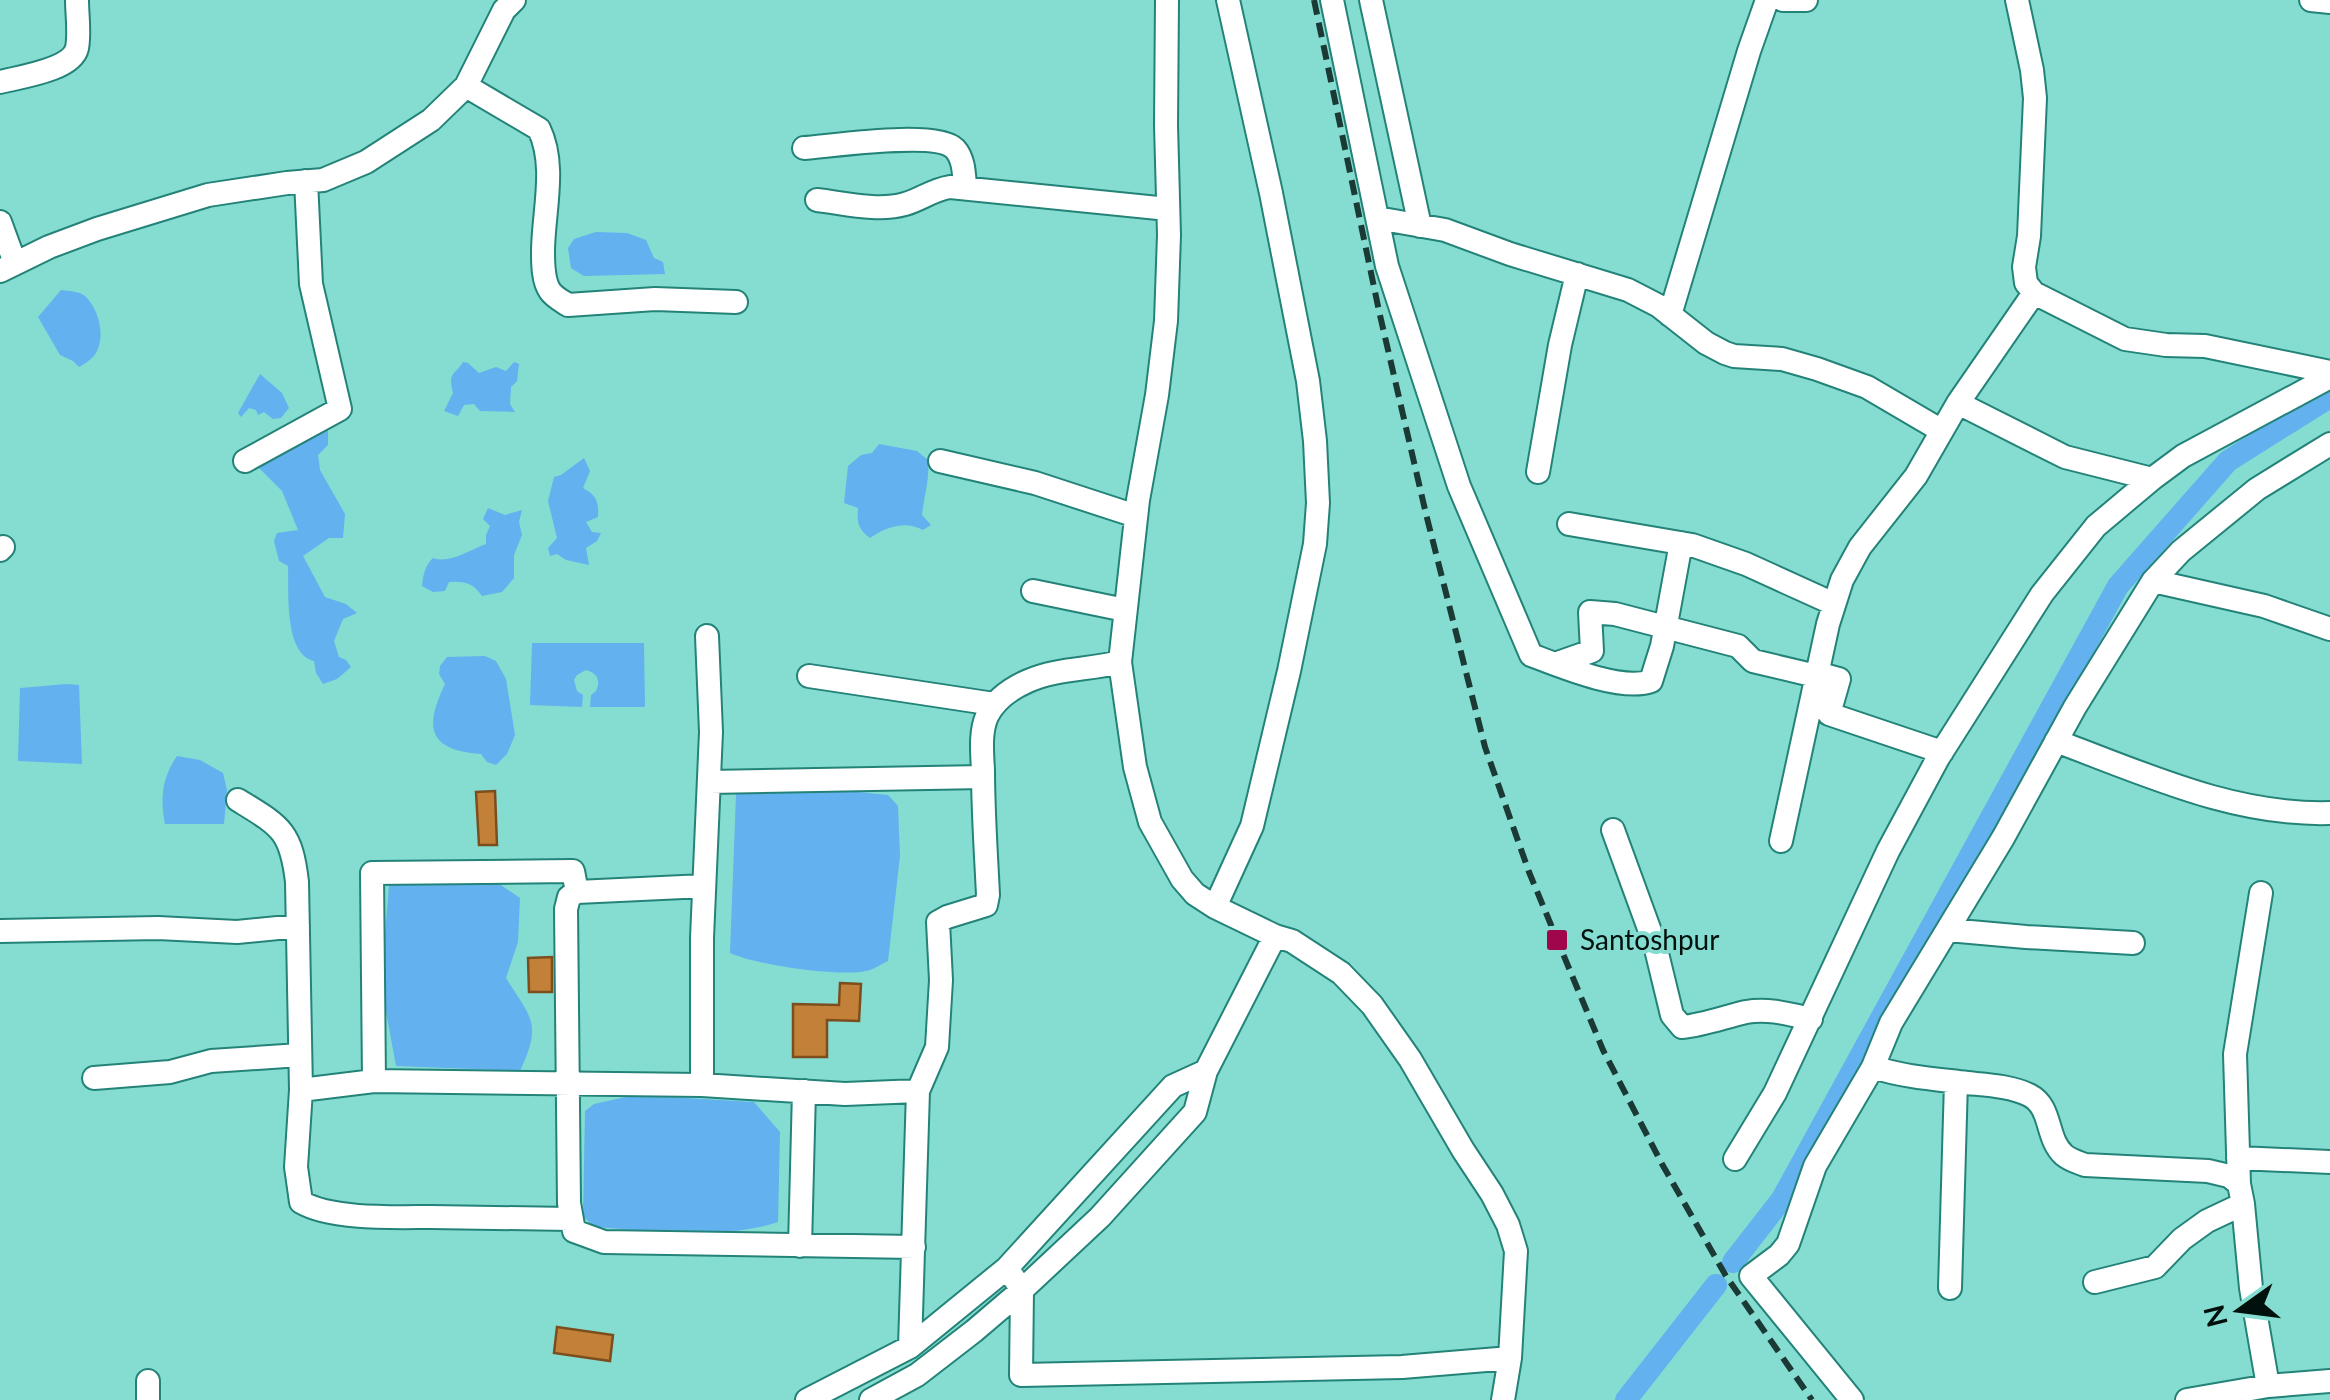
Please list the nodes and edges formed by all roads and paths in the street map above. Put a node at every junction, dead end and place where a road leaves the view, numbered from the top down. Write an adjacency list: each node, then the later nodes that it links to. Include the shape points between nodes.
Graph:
1 (77, 0): 13 (street, via 72,59)
2 (514, 0): 14 (street)
3 (1167, 0): 19 (street)
4 (1228, 0): 62 (street, via 1308,381 1318,503 1315,544 1252,826)
5 (1332, 0): 20 (street)
6 (1371, 0): 22 (street)
7 (1767, 0): 27 (street)
8 (1783, 0): 9 (street)
9 (1806, 0)
10 (2017, 0): 25 (street, via 2034,98 2024,267)
11 (2311, 0): 12 (street)
12 (2330, 2)
13 (0, 82)
14 (466, 86): 16 (street, via 384,152); 26 (street, via 543,138 550,292 568,304)
15 (804, 148): 17 (street, via 936,140 958,153)
16 (306, 182): 23 (street, via 208,195 97,229); 32 (street, via 310,284 340,409)
17 (965, 187): 18 (street, via 934,190 887,208); 19 (street)
18 (816, 200)
19 (1168, 208): 36 (street, via 1166,322)
20 (1377, 218): 22 (street); 47 (street, via 1459,486 1531,655)
21 (0, 222): 23 (street)
22 (1420, 226): 24 (street)
23 (7, 267)
24 (1578, 274): 27 (street, via 1628,290); 34 (street)
25 (2034, 293): 28 (street, via 2125,339 2206,346); 29 (street)
26 (736, 302)
27 (1670, 315): 30 (street, via 1724,353 1817,368 1867,387)
28 (2330, 374): 35 (street)
29 (1958, 403): 30 (street); 35 (street, via 2064,456)
30 (1942, 430): 41 (street, via 1916,476 1860,547)
31 (2330, 444): 39 (street, via 2256,489 2180,551)
32 (245, 461)
33 (940, 461): 36 (street)
34 (1538, 472)
35 (2152, 479): 52 (street, via 2096,526 2042,594)
36 (1136, 516): 42 (street)
37 (1570, 524): 38 (street)
38 (1682, 543): 41 (street); 43 (street)
39 (2154, 582): 44 (street); 51 (street)
40 (1033, 591): 42 (street)
41 (1834, 604): 48 (street)
42 (1125, 610): 46 (street)
43 (1666, 628): 47 (street, via 1646,684); 47 (street, via 1590,612 1592,651); 48 (street, via 1738,646 1753,660)
44 (2330, 628)
45 (707, 636): 54 (street)
46 (1120, 662): 50 (street, via 1029,680); 62 (street, via 1150,822 1182,879)
47 (1556, 664)
48 (1816, 674): 52 (street, via 1839,679 1829,714); 58 (street)
49 (809, 676): 50 (street)
50 (994, 704): 53 (street, via 982,737)
51 (2056, 741): 56 (street, via 2222,801); 64 (street)
52 (1942, 752): 68 (street)
53 (983, 777): 54 (street); 79 (street, via 986,905 938,922 937,1047)
54 (709, 782): 59 (street)
55 (238, 800): 63 (street, via 287,837)
56 (2330, 813)
57 (1613, 830): 68 (street, via 1676,1023 1773,1011)
58 (1781, 841)
59 (704, 886): 60 (street); 76 (street)
60 (577, 892): 73 (street, via 573,871 372,873); 75 (street, via 566,910)
61 (2262, 892): 80 (street, via 2235,1054)
62 (1215, 907): 66 (street)
63 (298, 926): 65 (street); 69 (street)
64 (1948, 930): 67 (street); 70 (street, via 1891,1023)
65 (0, 931)
66 (1275, 936): 71 (street); 92 (street, via 1342,973 1372,1006 1492,1194 1516,1251)
67 (2133, 943)
68 (1810, 1018): 81 (street)
69 (300, 1055): 72 (street); 77 (street)
70 (1873, 1067): 74 (street); 101 (street, via 1815,1166 1788,1244 1751,1276)
71 (1206, 1071): 87 (street, via 1173,1086); 90 (street, via 1194,1112 1100,1217)
72 (94, 1078)
73 (374, 1080): 75 (street); 77 (street)
74 (1956, 1082): 83 (street, via 2029,1095 2044,1107 2050,1133 2067,1158 2229,1176); 89 (street)
75 (568, 1084): 76 (street); 84 (street)
76 (702, 1085): 78 (street)
77 (301, 1090): 84 (street, via 296,1167 301,1202 310,1208 370,1216)
78 (804, 1091): 79 (street); 85 (street)
79 (918, 1091): 86 (street)
80 (2238, 1158): 82 (street); 83 (street)
81 (1735, 1159)
82 (2330, 1162)
83 (2241, 1194): 88 (street, via 2155,1268); 95 (street)
84 (571, 1219): 85 (street, via 574,1232 604,1242)
85 (800, 1246): 86 (street)
86 (914, 1247): 91 (street)
87 (1007, 1268): 90 (street); 91 (street)
88 (2096, 1282)
89 (1950, 1288)
90 (1022, 1290): 93 (street); 98 (street, via 917,1374)
91 (910, 1347): 97 (street)
92 (1510, 1358): 93 (street, via 1402,1367); 100 (street)
93 (1021, 1375): 99 (street)
94 (2330, 1382): 95 (street)
95 (2268, 1386): 96 (street)
96 (2211, 1398): 102 (street)
97 (808, 1400)
98 (871, 1400)
99 (1017, 1400)
100 (1503, 1400)
101 (1852, 1400)
102 (2187, 1400)

